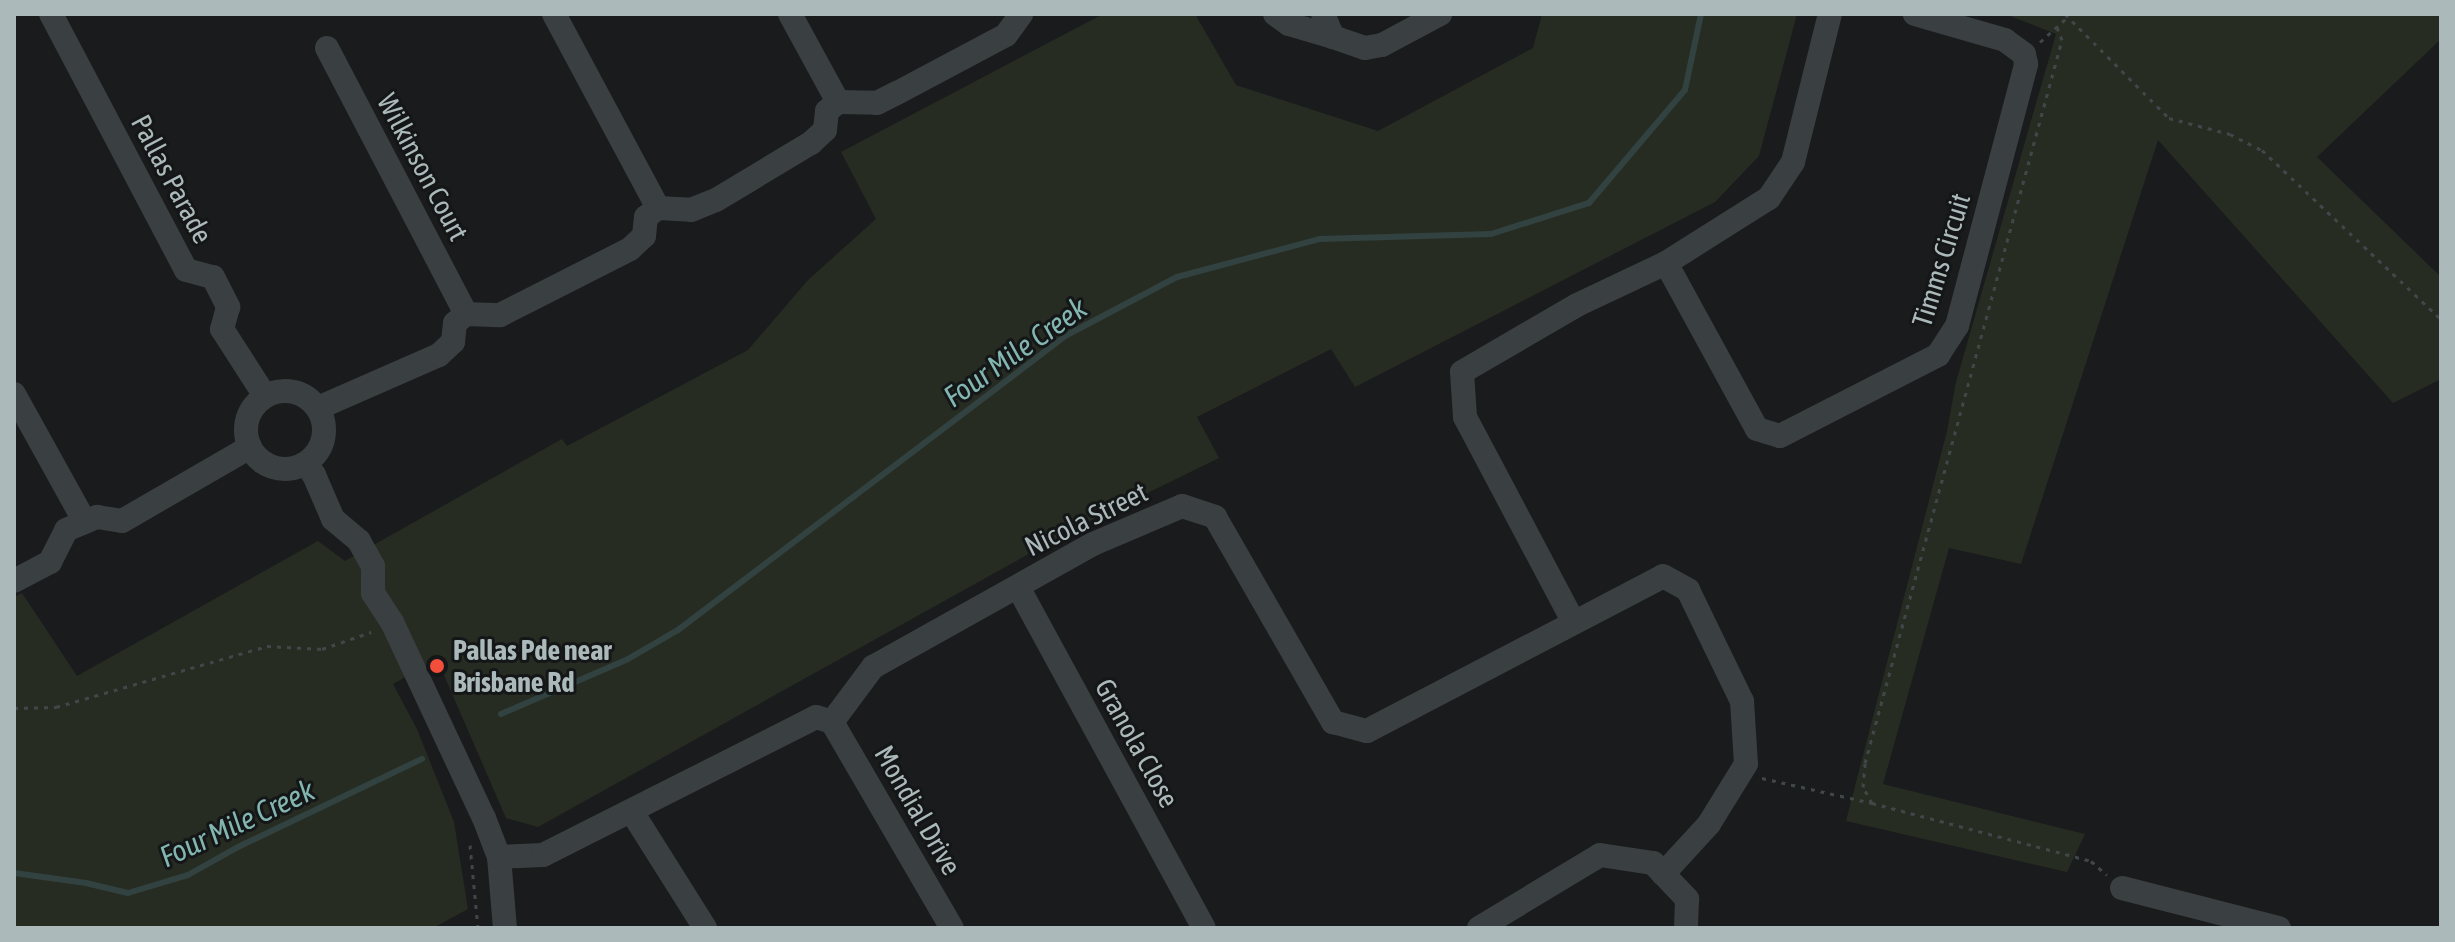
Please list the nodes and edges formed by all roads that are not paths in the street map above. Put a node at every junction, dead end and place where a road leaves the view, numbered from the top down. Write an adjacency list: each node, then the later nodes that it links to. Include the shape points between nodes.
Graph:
1 (51, 14): 17 (street, Pallas Parade, via 186,270 213,277 228,307 222,329)
2 (554, 14): 13 (street)
3 (790, 14): 12 (street)
4 (1021, 14): 12 (street, via 1006,35 877,103)
5 (1275, 14): 10 (street, via 1289,24)
6 (1323, 14): 10 (street)
7 (1440, 14): 10 (street, via 1382,45 1365,48)
8 (1830, 14): 14 (street, via 1793,162 1769,198)
9 (1915, 14): 14 (street, Timms Circuit, via 2005,40 2024,54 2026,73 1957,326 1938,355 1780,436 1757,429)
10 (1333, 37)
11 (327, 48): 15 (street, Wilkinson Court)
12 (838, 102): 13 (street, via 827,111 825,130 811,143 730,192 691,210)
13 (658, 208): 15 (street, via 646,217 644,236 630,249 525,306 500,315)
14 (1666, 263): 24 (street, via 1577,305 1462,372 1465,417)
15 (466, 314): 18 (street, via 455,323 453,342 439,355)
16 (14, 394): 21 (street)
17 (265, 396): 18 (street, via 288,390); 19 (street, via 249,413)
18 (318, 408): 20 (street, via 324,432)
19 (245, 450): 20 (street, via 280,469); 21 (street, via 122,521 97,517)
20 (300, 473): 27 (street, via 314,475 333,519 359,541 373,566 382,627)
21 (85, 522): 22 (street, via 66,530 50,562)
22 (14, 581)
23 (1018, 587): 24 (street, Nicola Street, via 1093,544 1182,506 1215,517 1333,722 1367,731); 25 (street, Nicola Street, via 873,667); 33 (street, Granola Close)
24 (1573, 621): 28 (street, Nicola Street, via 1663,576 1688,590 1742,701 1746,764 1709,824)
25 (832, 722): 26 (street, via 816,717); 32 (street, Mondial Drive)
26 (632, 812): 27 (street, via 543,855); 31 (street)
27 (499, 857): 30 (street)
28 (1663, 874): 34 (street, via 1653,863 1600,855); 35 (street, via 1687,899)
29 (2122, 888): 36 (street)
30 (505, 928)
31 (705, 928)
32 (952, 928)
33 (1204, 928)
34 (1479, 928)
35 (1686, 928)
36 (2279, 928)

